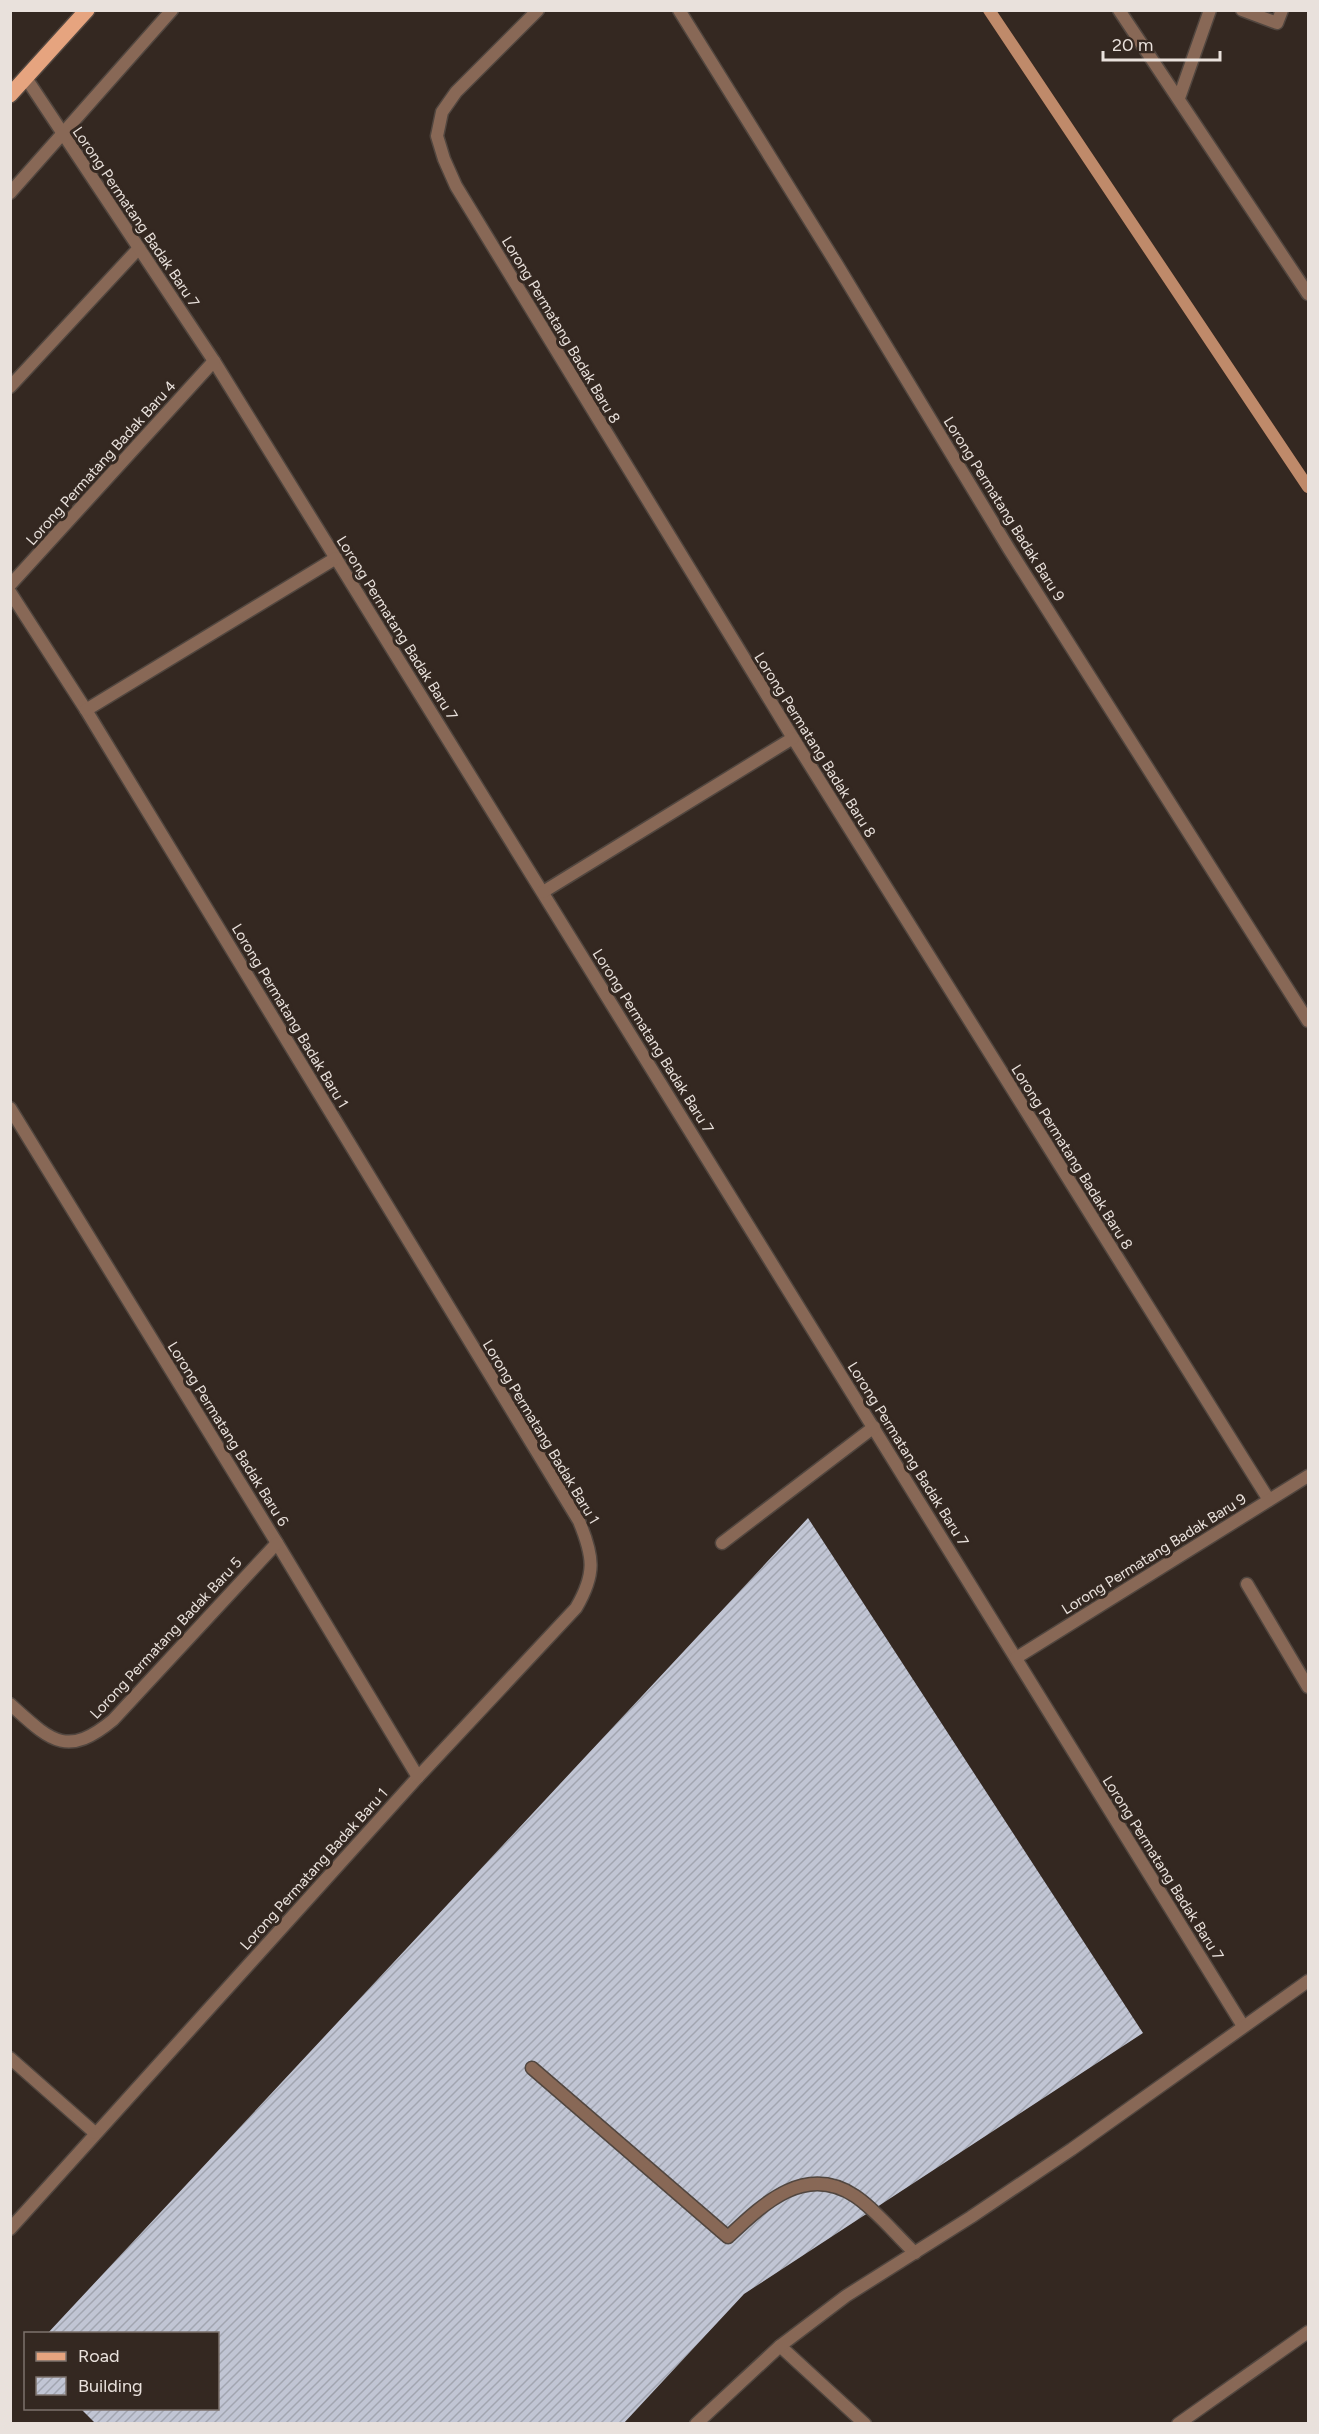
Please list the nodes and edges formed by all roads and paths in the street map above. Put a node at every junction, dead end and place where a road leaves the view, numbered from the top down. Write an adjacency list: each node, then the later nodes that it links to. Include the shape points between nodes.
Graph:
1 (87, 10): 9 (main road)
2 (171, 10): 12 (street)
3 (538, 10): 22 (street, Lorong Permatang Badak Baru 8, via 456,92 442,112 437,136 444,159 456,186)
4 (679, 10): 24 (street, Lorong Permatang Badak Baru 9, via 1009,549)
5 (1119, 10): 11 (street)
6 (1210, 10): 11 (street)
7 (1242, 10): 8 (street)
8 (1280, 17)
9 (26, 78): 10 (main road); 12 (street, Lorong Permatang Badak Baru 7)
10 (10, 96)
11 (1179, 98): 15 (street)
12 (63, 134): 13 (street); 14 (street, Lorong Permatang Badak Baru 7)
13 (10, 193)
14 (139, 248): 16 (street, Lorong Permatang Badak Baru 7); 17 (street)
15 (1308, 294)
16 (214, 361): 18 (street, Lorong Permatang Badak Baru 7); 19 (street, Lorong Permatang Badak Baru 4)
17 (10, 387)
18 (336, 558): 21 (street); 23 (street, Lorong Permatang Badak Baru 7)
19 (10, 585)
20 (10, 592): 21 (street, Lorong Permatang Badak Baru 1)
21 (86, 710): 35 (street, Lorong Permatang Badak Baru 1, via 579,1521 589,1544 592,1567 587,1589 576,1608)
22 (793, 738): 23 (street); 28 (street, Lorong Permatang Badak Baru 8)
23 (543, 892): 26 (street, Lorong Permatang Badak Baru 7)
24 (1308, 1021)
25 (10, 1108): 29 (street, Lorong Permatang Badak Baru 6)
26 (874, 1427): 30 (street); 32 (street, Lorong Permatang Badak Baru 7)
27 (1308, 1476): 28 (street, Lorong Permatang Badak Baru 9)
28 (1269, 1500): 32 (street, Lorong Permatang Badak Baru 9)
29 (277, 1543): 34 (street, Lorong Permatang Badak Baru 5, via 98,1733 78,1741 53,1740); 35 (street, Lorong Permatang Badak Baru 6)
30 (722, 1543)
31 (1247, 1584): 33 (street)
32 (1016, 1658): 37 (street, Lorong Permatang Badak Baru 7)
33 (1308, 1687)
34 (10, 1704)
35 (418, 1777): 40 (street, Lorong Permatang Badak Baru 1)
36 (1307, 1984): 37 (street)
37 (1243, 2026): 42 (street, via 1072,2149)
38 (10, 2058): 40 (street)
39 (532, 2068): 42 (street, via 728,2237 759,2207 789,2190 812,2183 836,2185 857,2197)
40 (96, 2133): 41 (street, Lorong Permatang Badak Baru 1)
41 (10, 2229)
42 (915, 2253): 44 (street, via 846,2296)
43 (1308, 2332): 47 (street)
44 (780, 2346): 45 (street); 46 (street)
45 (696, 2424)
46 (866, 2424)
47 (1178, 2424)

